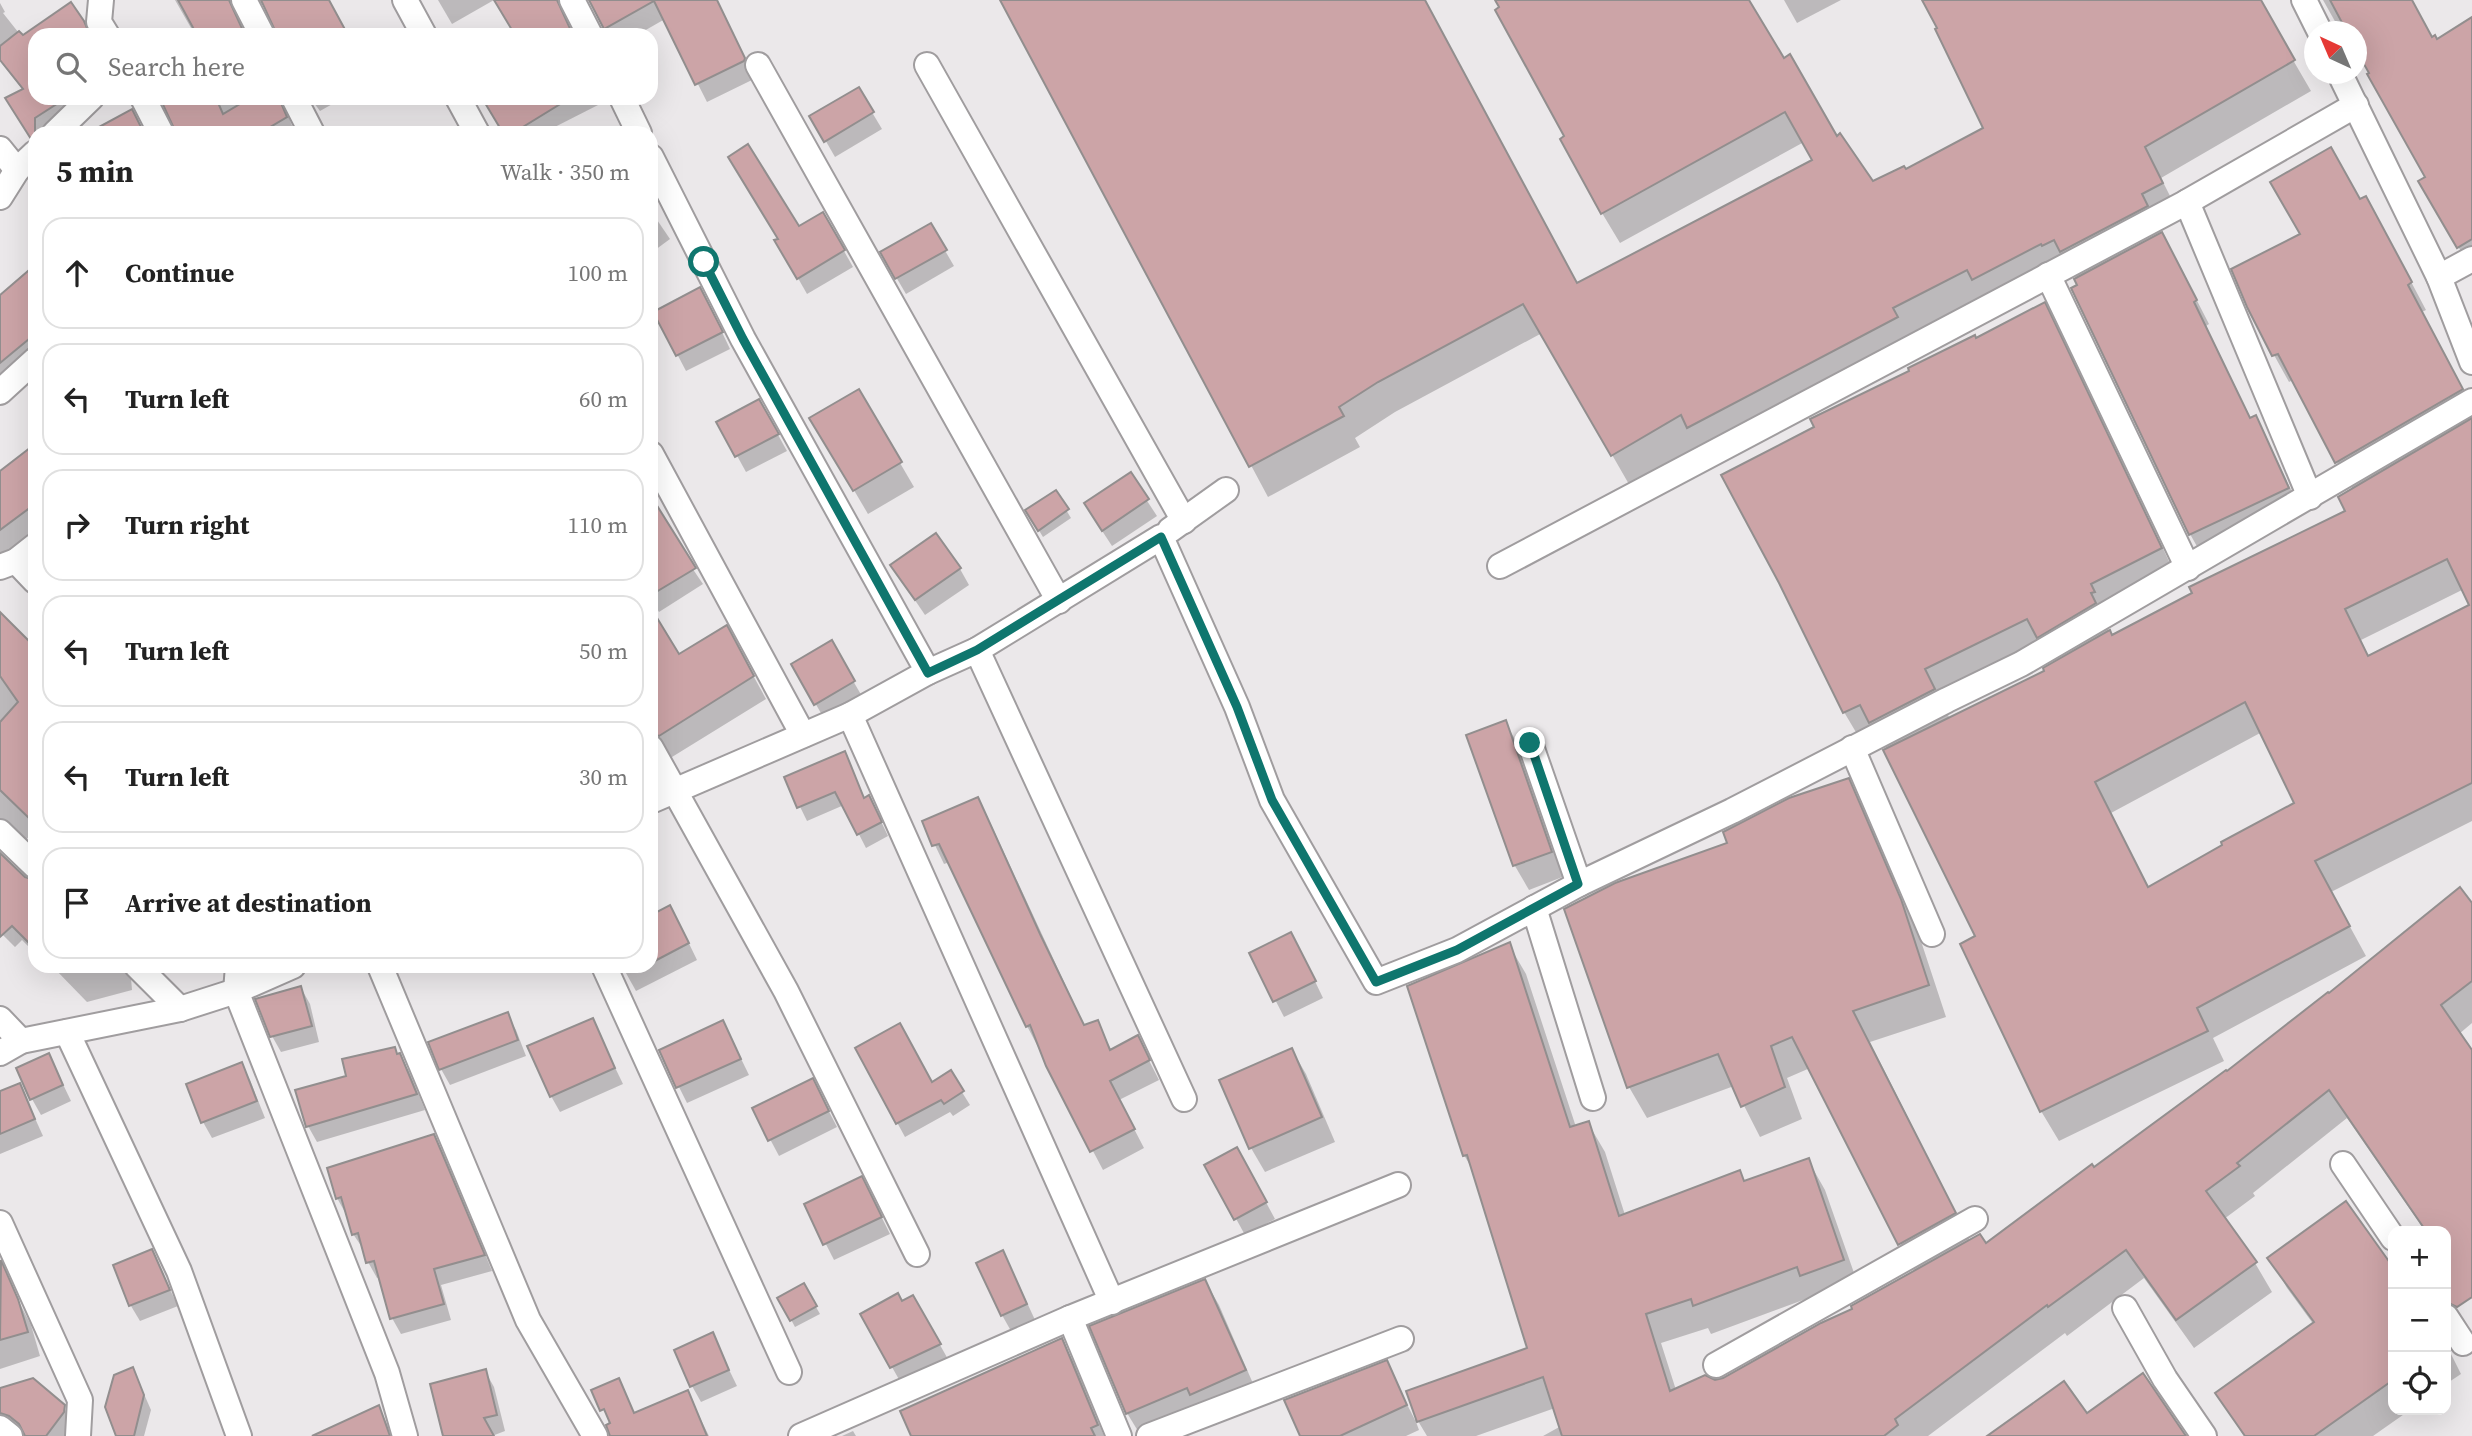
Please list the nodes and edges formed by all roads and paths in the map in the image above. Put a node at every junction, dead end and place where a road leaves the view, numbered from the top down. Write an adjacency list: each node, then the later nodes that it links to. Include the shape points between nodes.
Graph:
1 (244, 0): 8 (street)
2 (405, 0): 9 (street)
3 (572, 0): 10 (street)
4 (2304, 0): 6 (street)
5 (107, 1): 7 (street, via 99,22)
6 (2314, 21)
7 (103, 28)
8 (258, 28)
9 (420, 28)
10 (586, 28)
11 (758, 65): 44 (street)
12 (927, 65): 40 (street)
13 (2345, 84): 19 (street)
14 (84, 105): 20 (street)
15 (147, 105): 21 (street)
16 (298, 105): 22 (street)
17 (462, 105): 23 (street)
18 (625, 105): 24 (street)
19 (2356, 106): 29 (street); 32 (street)
20 (62, 126)
21 (157, 126)
22 (308, 126)
23 (473, 126)
24 (635, 126)
25 (0, 149): 26 (street)
26 (26, 161): 28 (street)
27 (658, 171): 46 (street, via 743,339)
28 (0, 197)
29 (2187, 202): 31 (street); 39 (street)
30 (2472, 258): 32 (street)
31 (2048, 275): 42 (street); 43 (street)
32 (2439, 277): 33 (street)
33 (2472, 362)
34 (28, 366): 35 (street)
35 (0, 392)
36 (2472, 401): 39 (street)
37 (658, 467): 48 (street)
38 (1226, 490): 40 (street)
39 (2310, 497): 43 (street)
40 (1184, 521): 41 (street)
41 (1161, 537): 44 (street); 57 (street, via 1237,707 1272,800 1376,982 1457,950)
42 (1500, 566)
43 (2188, 568): 50 (street, via 2021,664)
44 (1059, 601): 45 (street)
45 (977, 650): 46 (street); 70 (street)
46 (928, 673): 47 (street)
47 (850, 715): 48 (street); 78 (street)
48 (803, 735): 52 (street)
49 (1530, 743): 56 (street)
50 (1852, 748): 56 (street); 58 (street)
51 (658, 761): 52 (street)
52 (675, 791): 53 (street); 76 (street, via 786,991)
53 (658, 799)
54 (0, 832): 55 (street)
55 (28, 859)
56 (1578, 884): 57 (street)
57 (1534, 908): 69 (street)
58 (1932, 934)
59 (144, 973): 65 (street)
60 (237, 973): 64 (street)
61 (277, 973): 64 (street)
62 (383, 973): 91 (street, via 528,1320)
63 (607, 973): 85 (street)
64 (236, 991): 65 (street); 90 (street, via 387,1373)
65 (180, 1009): 67 (street)
66 (0, 1019): 68 (street)
67 (67, 1032): 68 (street); 89 (street, via 179,1270)
68 (10, 1047)
69 (1593, 1098)
70 (1184, 1099)
71 (2343, 1164): 75 (street)
72 (1398, 1185): 78 (street)
73 (1975, 1219): 84 (street)
74 (0, 1223): 77 (street)
75 (2388, 1231)
76 (917, 1254)
77 (8, 1261): 88 (street, via 80,1400)
78 (1112, 1301): 80 (street)
79 (2125, 1308): 95 (street)
80 (1070, 1318): 92 (street); 93 (street)
81 (2451, 1325): 83 (street)
82 (1401, 1339): 94 (street)
83 (2463, 1343)
84 (1716, 1365)
85 (789, 1372)
86 (0, 1428): 87 (street)
87 (10, 1436)
88 (78, 1436)
89 (239, 1436)
90 (405, 1436)
91 (595, 1436)
92 (801, 1436)
93 (1119, 1436)
94 (1149, 1436)
95 (2204, 1436)

